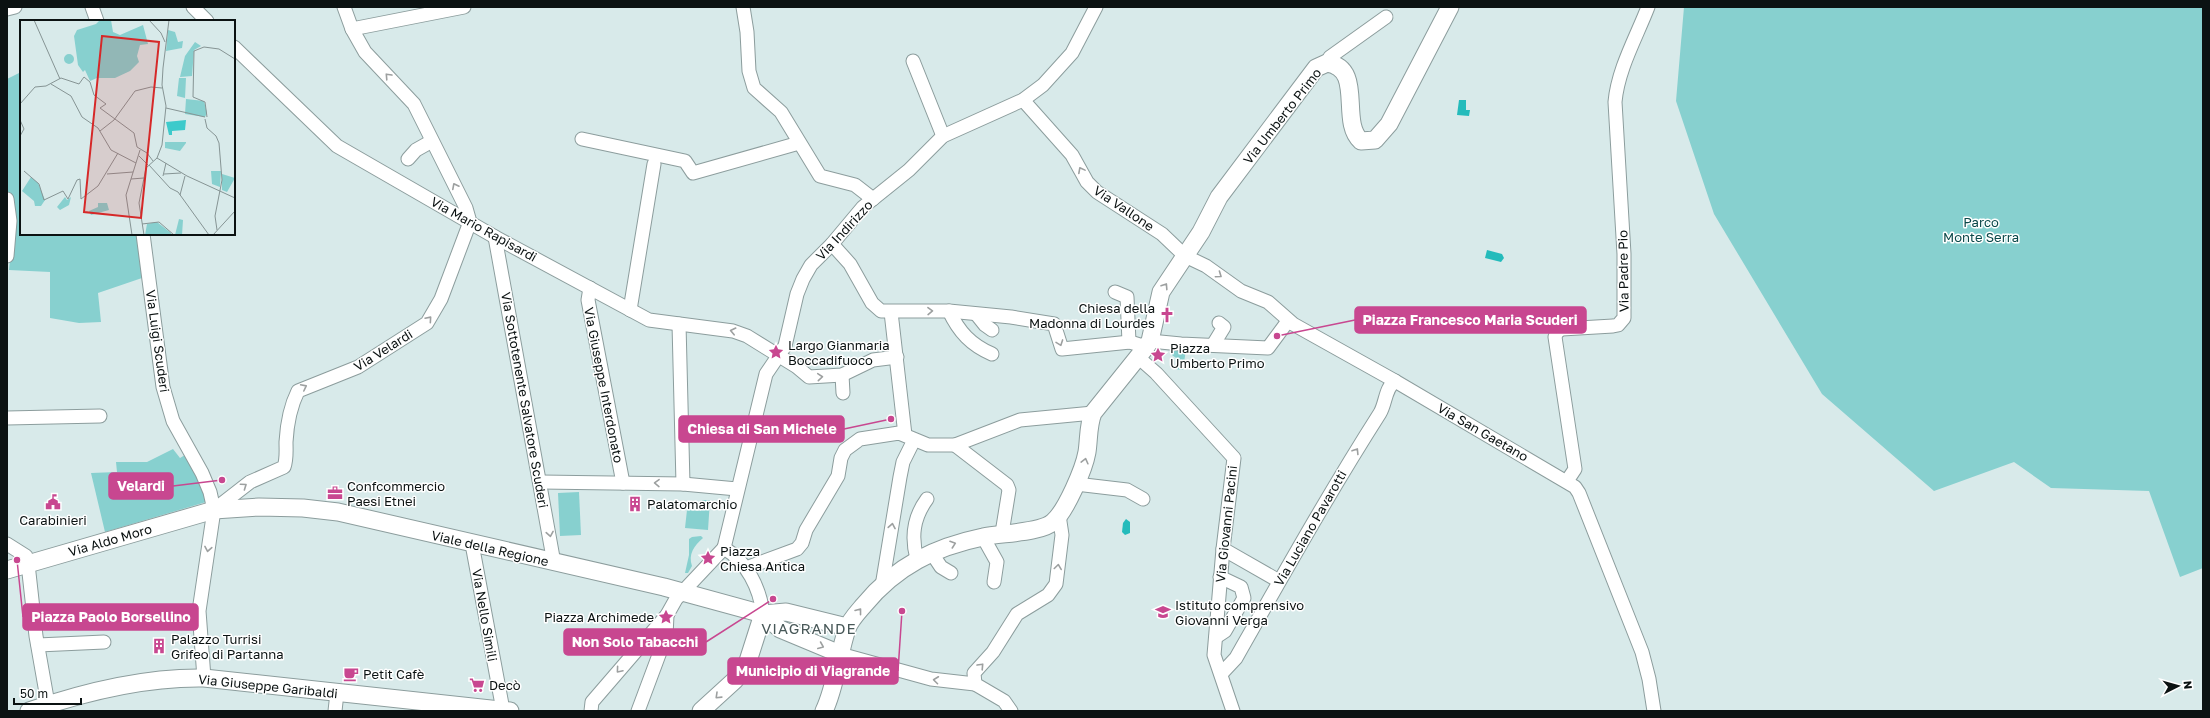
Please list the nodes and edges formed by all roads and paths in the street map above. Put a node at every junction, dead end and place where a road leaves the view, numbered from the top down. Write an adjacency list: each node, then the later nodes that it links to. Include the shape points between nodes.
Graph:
1 (15, 7): 10 (street)
2 (92, 7): 12 (street)
3 (193, 7): 13 (street)
4 (344, 7): 14 (street)
5 (464, 7): 14 (street)
6 (743, 7): 22 (street, via 749,71 754,88 781,112)
7 (1096, 7): 18 (street, Via Indirizzo, via 1072,53 1043,85)
8 (1450, 7): 17 (main road, Via Umberto Primo, via 1389,124 1375,140 1361,141 1352,131 1349,84 1337,66)
9 (1648, 7): 57 (street, Via Padre Pio, via 1616,86 1624,254 1624,318 1618,325 1613,326 1562,329 1555,337 1575,469)
10 (7, 9)
11 (1386, 18): 17 (street, via 1330,57)
12 (97, 20)
13 (206, 20)
14 (352, 29): 21 (street, one-way to 14, via 414,104 365,52)
15 (235, 49): 27 (street, Via Mario Rapisardi, via 336,146)
16 (913, 61): 19 (street)
17 (1327, 63): 32 (main road, Via Umberto Primo, via 1316,68 1220,197)
18 (1023, 100): 19 (street, Via Indirizzo); 32 (street, Via Vallone, one-way to 18, via 1162,234 1097,192 1087,182 1072,154)
19 (943, 136): 26 (street, Via Indirizzo, via 909,170)
20 (582, 139): 22 (street, via 686,161 694,173)
21 (432, 141): 23 (street, via 416,150); 27 (street, one-way to 21, via 466,208)
22 (799, 143): 26 (street, via 820,176 855,185)
23 (408, 159)
24 (654, 164): 35 (street)
25 (7, 199): 31 (street, via 10,221)
26 (873, 199): 30 (street, Via Indirizzo, via 863,207)
27 (470, 222): 29 (street, Via Mario Rapisardi); 65 (street, Via Velardi, one-way to 27, via 250,482 284,467 288,424 292,403 298,391 358,367 427,323 442,299)
28 (143, 235): 65 (street, Via Luigi Scuderi, via 163,387 173,421 202,474)
29 (495, 237): 33 (street, Via Mario Rapisardi); 58 (street, Via Sottotenente Salvatore Scuderi)
30 (832, 244): 37 (street, via 850,264 877,310); 47 (street, Via Indirizzo, via 811,265 803,279)
31 (7, 256)
32 (1185, 256): 39 (street, Via San Gaetano, one-way to 39, via 1206,266 1241,291 1268,302); 45 (main road, Via Umberto Primo, one-way to 32, via 1162,292)
33 (590, 288): 35 (street, Via Mario Rapisardi); 59 (street, Via Giuseppe Interdonato, via 588,300)
34 (1115, 292): 43 (street, via 1127,297)
35 (630, 310): 41 (street, Via Mario Rapisardi, via 649,320)
36 (949, 311): 37 (street, one-way to 36); 38 (street); 46 (street, via 956,326 971,343)
37 (891, 312): 48 (street)
38 (977, 315): 42 (street); 43 (street, one-way to 43, via 1054,324 1062,349)
39 (1288, 321): 44 (street, via 1265,348); 50 (street, Via San Gaetano)
40 (1218, 323): 44 (street, via 1224,327)
41 (679, 324): 47 (street, Via Mario Rapisardi, one-way to 41, via 747,336 733,331); 60 (street)
42 (992, 330)
43 (1129, 342): 45 (street)
44 (1213, 345): 45 (street, via 1181,344)
45 (1144, 349): 52 (main road, Via Umberto Primo); 72 (street, Via Giovanni Pacini, via 1165,384 1234,458)
46 (992, 354)
47 (777, 356): 49 (street, Via Mario Rapisardi, one-way to 49, via 809,377); 62 (street, Via Indirizzo, via 766,374)
48 (897, 357): 49 (street, via 873,360); 55 (street)
49 (842, 375): 51 (street)
50 (1395, 380): 57 (street, Via San Gaetano); 81 (street, Via Luciano Pavarotti, one-way to 50, via 1335,484 1382,410 1390,384)
51 (843, 393)
52 (1093, 413): 56 (street, via 1020,420); 61 (main road, Via Umberto Primo, one-way to 52, via 1084,464)
53 (100, 416): 54 (street)
54 (7, 418)
55 (910, 437): 56 (street, via 928,445); 76 (street, via 899,434 867,437 850,445 841,458 838,476 797,549); 79 (street, one-way to 55, via 903,462)
56 (955, 445): 67 (street, via 1007,485 1009,490)
57 (1567, 481): 106 (street, Via San Gaetano, via 1579,493 1642,652)
58 (541, 482): 59 (street); 74 (street, Via Sottotenente Salvatore Scuderi, one-way to 74)
59 (623, 483): 60 (street, one-way to 59)
60 (683, 484): 62 (street)
61 (1076, 484): 63 (street, via 1127,490); 66 (main road, Via Umberto Primo)
62 (737, 489): 71 (street, Via Indirizzo)
63 (1143, 499)
64 (927, 500): 73 (street, via 916,518 913,532 913,545)
65 (214, 510): 70 (main road, Viale della Regione, via 259,507 338,512); 75 (main road, Via Aldo Moro); 92 (street, one-way to 92, via 199,611)
66 (1059, 515): 67 (main road, Via Umberto Primo, via 1046,527); 93 (street, one-way to 66, via 974,673 993,652 1017,614 1048,595 1056,584 1062,535)
67 (1002, 532): 68 (main road, Via Umberto Primo)
68 (983, 537): 73 (main road, Via Umberto Primo, one-way to 68, via 958,542); 82 (street, via 997,562)
69 (7, 544): 75 (street, via 26,556)
70 (472, 544): 74 (main road, Viale della Regione); 99 (street, Via Nello Simili)
71 (724, 548): 76 (street); 83 (street)
72 (1223, 549): 80 (street, Via Giovanni Pacini); 81 (street)
73 (924, 556): 78 (street); 79 (main road, Via Umberto Primo)
74 (554, 563): 83 (main road, Viale della Regione)
75 (28, 564): 77 (main road, Via Aldo Moro); 89 (street)
76 (746, 568): 84 (street, via 761,599)
77 (7, 570)
78 (951, 573)
79 (888, 575): 86 (main road, Via Umberto Primo, one-way to 79)
80 (1220, 576): 87 (street, Via Giovanni Pacini); 87 (street, via 1241,587 1244,598 1225,631)
81 (1280, 581): 91 (street, Via Luciano Pavarotti, via 1236,658)
82 (994, 582)
83 (682, 592): 84 (main road, Viale della Regione); 85 (street)
84 (763, 614): 86 (main road, via 786,612); 90 (main road, one-way to 90, via 780,629); 102 (main road, one-way to 102, via 748,661 735,680)
85 (667, 615): 100 (street, one-way to 100, via 592,702); 101 (street, via 666,636)
86 (848, 627): 90 (main road)
87 (1216, 637): 91 (street, Via Giovanni Pacini, via 1214,655)
88 (104, 642): 89 (street)
89 (38, 645): 95 (street)
90 (839, 657): 93 (street, one-way to 90, via 931,679 874,663); 103 (main road)
91 (1220, 674): 105 (street, Via Giovanni Pacini)
92 (204, 678): 94 (main road, Via Giuseppe Garibaldi); 95 (main road, Via Giuseppe Garibaldi, via 183,677 132,684)
93 (975, 684): 104 (street, via 1004,701)
94 (336, 693): 96 (main road, Via Giuseppe Garibaldi); 98 (street)
95 (48, 704): 97 (main road, Via Giuseppe Garibaldi)
96 (441, 707): 99 (main road, Via Giuseppe Garibaldi)
97 (29, 711)
98 (335, 711)
99 (507, 711)
100 (591, 711)
101 (638, 711)
102 (701, 711)
103 (824, 711)
104 (1011, 711)
105 (1233, 711)
106 (1654, 711)

